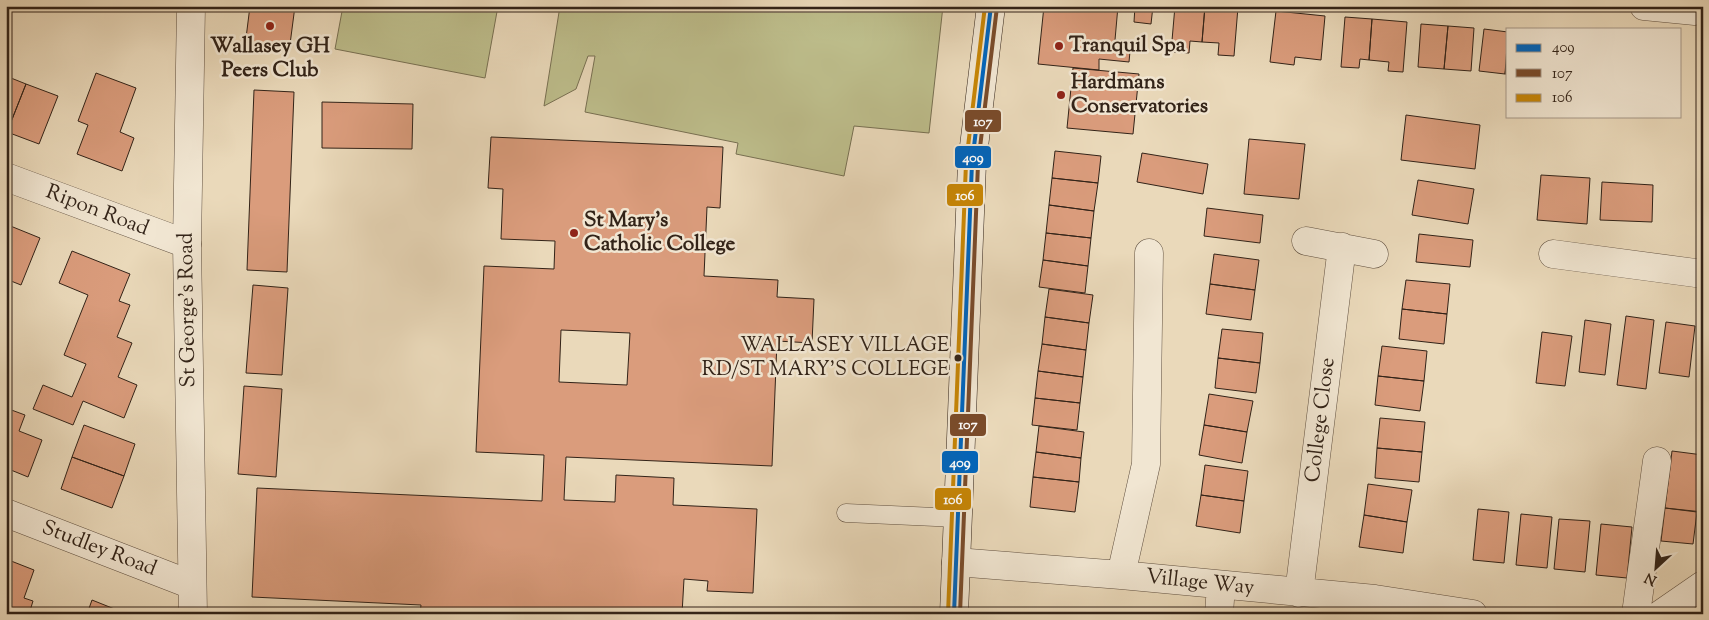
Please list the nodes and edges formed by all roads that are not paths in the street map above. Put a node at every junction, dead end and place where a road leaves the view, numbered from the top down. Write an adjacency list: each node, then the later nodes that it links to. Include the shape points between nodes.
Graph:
1 (191, 6): 7 (street, St George's Road)
2 (991, 6): 16 (street, via 972,163)
3 (1644, 6): 4 (street, via 1695,11)
4 (1696, 6)
5 (6, 177): 7 (street, Ripon Road)
6 (1306, 240): 8 (street)
7 (187, 244): 19 (street, St George's Road)
8 (1342, 247): 10 (street); 22 (street, College Close)
9 (1149, 253): 18 (street, via 1146,464)
10 (1374, 254)
11 (1554, 254): 12 (street)
12 (1703, 274)
13 (1657, 461): 28 (street)
14 (6, 513): 19 (street, Studley Road)
15 (846, 513): 16 (lane)
16 (958, 518): 17 (street)
17 (956, 562): 18 (street, Village Way); 25 (street)
18 (1121, 575): 20 (street, Village Way)
19 (192, 585): 24 (street, St George's Road)
20 (1221, 585): 22 (street, Village Way); 26 (street)
21 (1703, 585): 29 (street)
22 (1300, 593): 23 (street, Village Way)
23 (1374, 606): 27 (street, Village Way)
24 (193, 614)
25 (954, 614)
26 (1219, 614)
27 (1473, 614)
28 (1636, 614)
29 (1661, 614)

